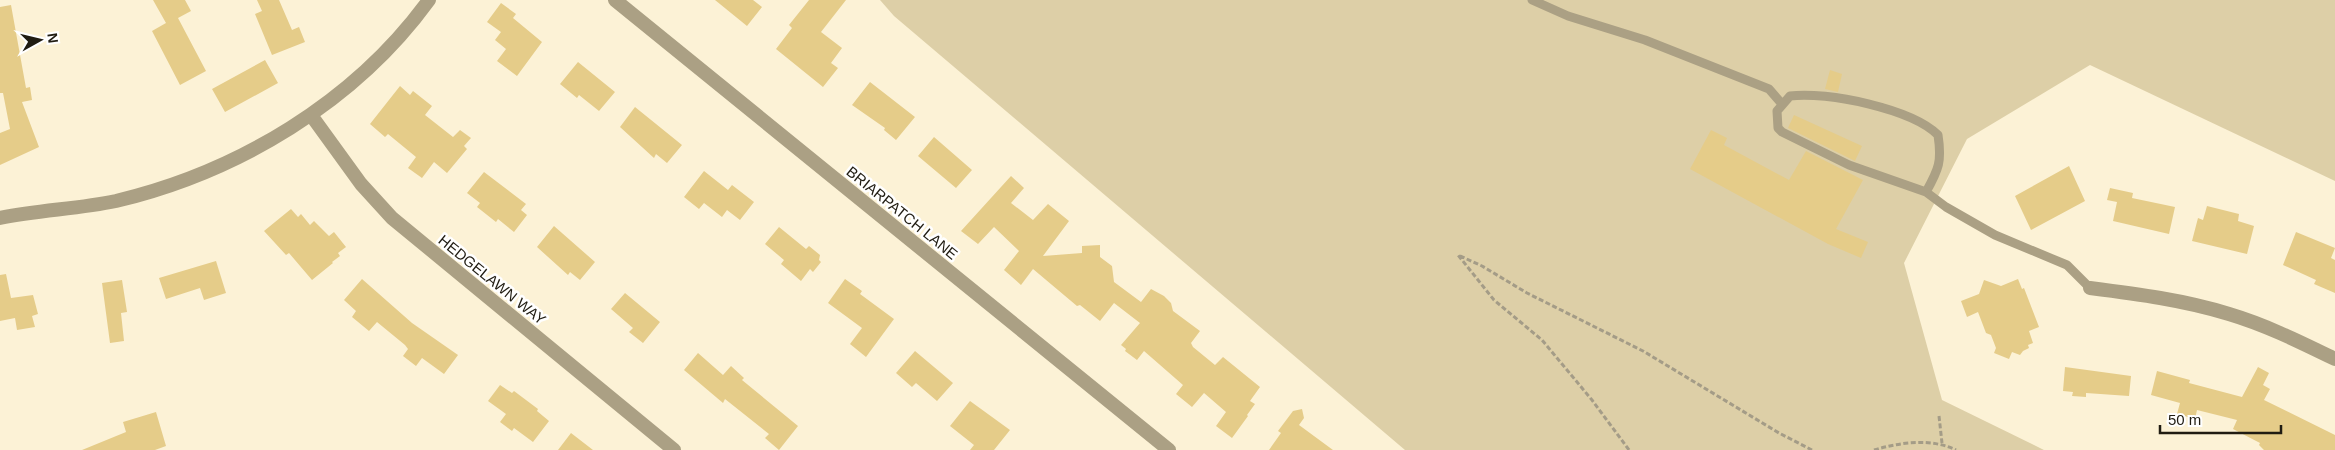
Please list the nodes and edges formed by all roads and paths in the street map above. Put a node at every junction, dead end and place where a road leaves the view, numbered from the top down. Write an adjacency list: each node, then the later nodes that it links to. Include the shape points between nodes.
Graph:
1 (429, 0): 5 (street, via 390,48)
2 (615, 0): 13 (street, BRIARPATCH LANE)
3 (1532, 0): 4 (lane, via 1769,89)
4 (1782, 104): 6 (lane, via 1776,119 1782,132 1849,165); 6 (lane, via 1790,96 1808,94 1894,110 1917,119 1938,135 1941,154 1938,170)
5 (311, 115): 7 (street, via 234,160 188,179 117,200); 12 (street, HEDGELAWN WAY, via 361,184 392,218)
6 (1926, 192): 8 (lane, via 1995,235 2067,265)
7 (0, 218)
8 (2090, 288): 9 (street, via 2158,297 2230,314)
9 (2335, 359)
10 (1939, 416): 11 (path)
11 (1942, 443): 16 (path, via 1917,442); 17 (path)
12 (674, 450)
13 (1169, 450)
14 (1629, 450): 15 (path, via 1542,340 1494,300 1458,255 1643,351)
15 (1812, 450)
16 (1874, 450)
17 (1956, 450)

